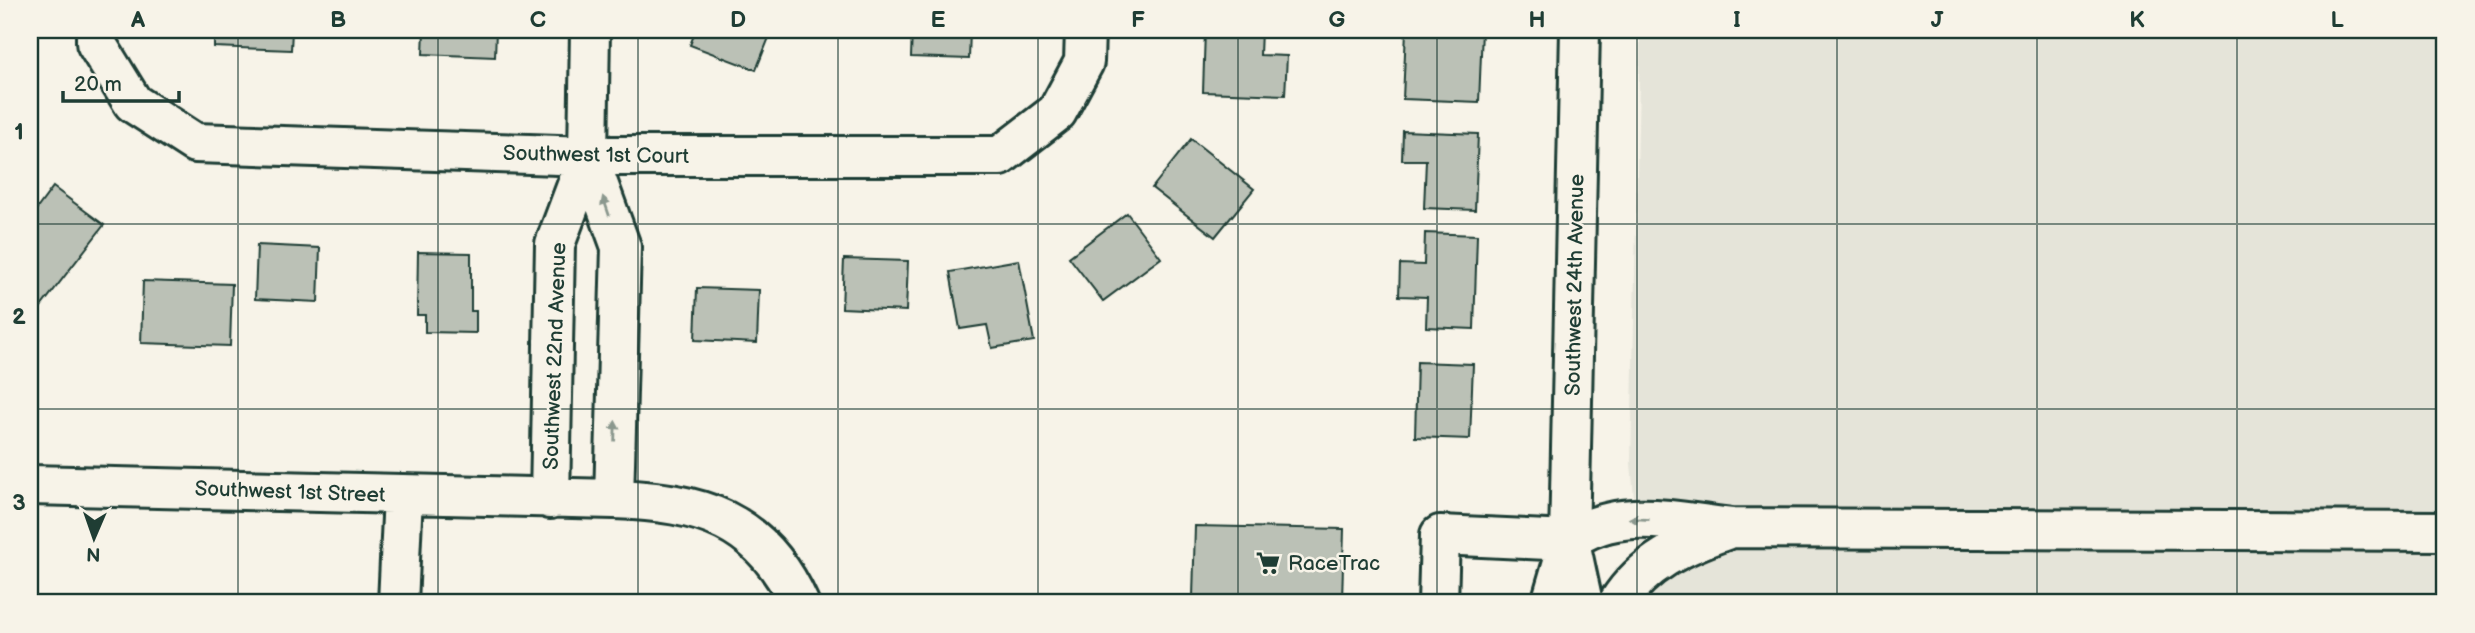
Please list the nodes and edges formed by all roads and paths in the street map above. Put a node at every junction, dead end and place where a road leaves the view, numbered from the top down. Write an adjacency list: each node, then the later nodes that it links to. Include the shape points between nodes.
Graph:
1 (96, 30): 5 (street, Southwest 1st Court, via 96,43 133,103 195,143)
2 (590, 30): 5 (street, Southwest 22nd Avenue)
3 (1085, 30): 5 (street, Southwest 1st Court, via 1084,62 1057,112 1000,156)
4 (1580, 30): 12 (street, Southwest 24th Avenue)
5 (589, 156): 8 (street, Southwest 22nd Avenue, via 555,244); 9 (street, Southwest 22nd Avenue, one-way to 5, via 621,247)
6 (30, 485): 7 (street, Southwest 1st Street)
7 (403, 495): 8 (street, Southwest 1st Street); 13 (street)
8 (550, 499): 9 (street, Southwest 22nd Avenue)
9 (614, 499): 14 (street, Southwest 22nd Avenue, via 669,503 744,530 778,564)
10 (1731, 528): 11 (street); 12 (street, one-way to 12, via 1633,518 1606,521); 18 (street, via 1660,559 1635,580)
11 (2445, 531)
12 (1569, 541): 15 (street, via 1440,535); 16 (street, Southwest 24th Avenue); 17 (street, Southwest 24th Avenue)
13 (398, 603)
14 (799, 603)
15 (1438, 603)
16 (1551, 603)
17 (1583, 603)
18 (1618, 603)

